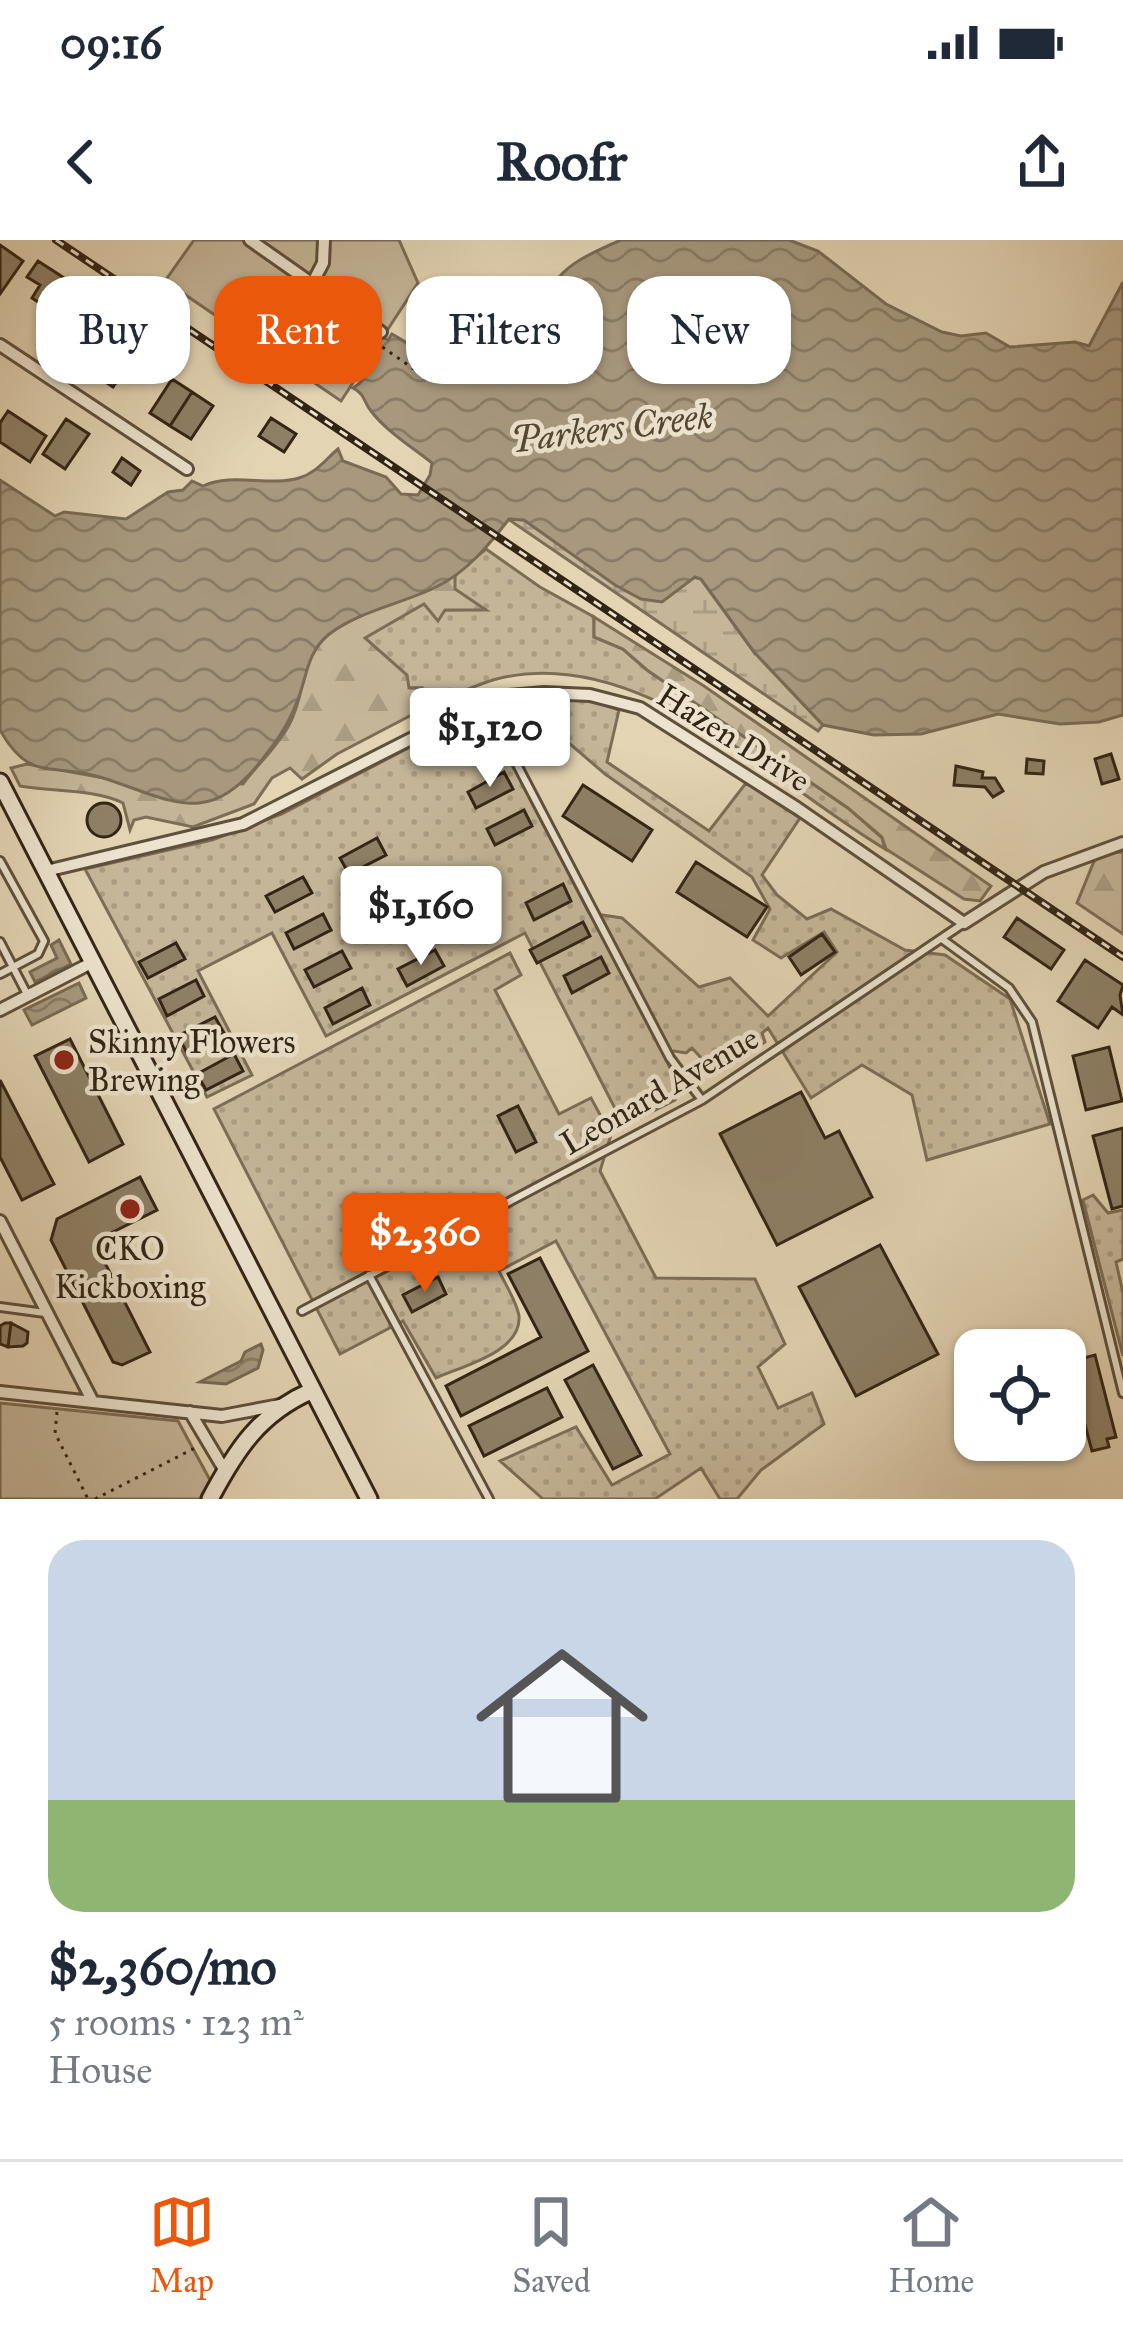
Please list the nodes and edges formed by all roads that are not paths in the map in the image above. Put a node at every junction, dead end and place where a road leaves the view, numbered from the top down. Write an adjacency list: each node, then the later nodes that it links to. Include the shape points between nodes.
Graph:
1 (250, 240): 3 (street)
2 (324, 240): 4 (street)
3 (303, 276)
4 (316, 276)
5 (0, 345): 6 (street)
6 (187, 469)
7 (513, 758): 20 (lane, via 670,1058)
8 (0, 782): 11 (main road)
9 (1123, 843): 12 (street, via 1044,872)
10 (0, 860): 16 (lane, via 44,941 38,954)
11 (46, 871): 12 (street, Hazen Drive, via 243,824 489,702 572,693 662,720); 15 (main road)
12 (964, 923): 13 (lane, Leonard Avenue)
13 (941, 939): 20 (lane, Leonard Avenue); 29 (lane, via 1009,988 1032,1022)
14 (0, 942): 16 (lane)
15 (93, 962): 18 (street); 27 (main road)
16 (13, 967): 17 (lane); 18 (lane)
17 (0, 974)
18 (28, 996): 19 (street)
19 (0, 1010)
20 (702, 1100): 23 (lane, Leonard Avenue)
21 (0, 1221): 22 (street)
22 (3, 1234): 26 (street)
23 (369, 1275): 25 (lane, Leonard Avenue); 36 (lane)
24 (0, 1307): 26 (lane)
25 (302, 1311)
26 (48, 1313): 30 (street)
27 (311, 1390): 31 (main road); 35 (main road)
28 (0, 1392): 30 (street)
29 (1123, 1393)
30 (93, 1402): 32 (street)
31 (280, 1405): 32 (street, via 233,1415); 33 (main road)
32 (190, 1412): 33 (street)
33 (225, 1471): 34 (main road)
34 (210, 1499)
35 (368, 1499)
36 (489, 1499)

